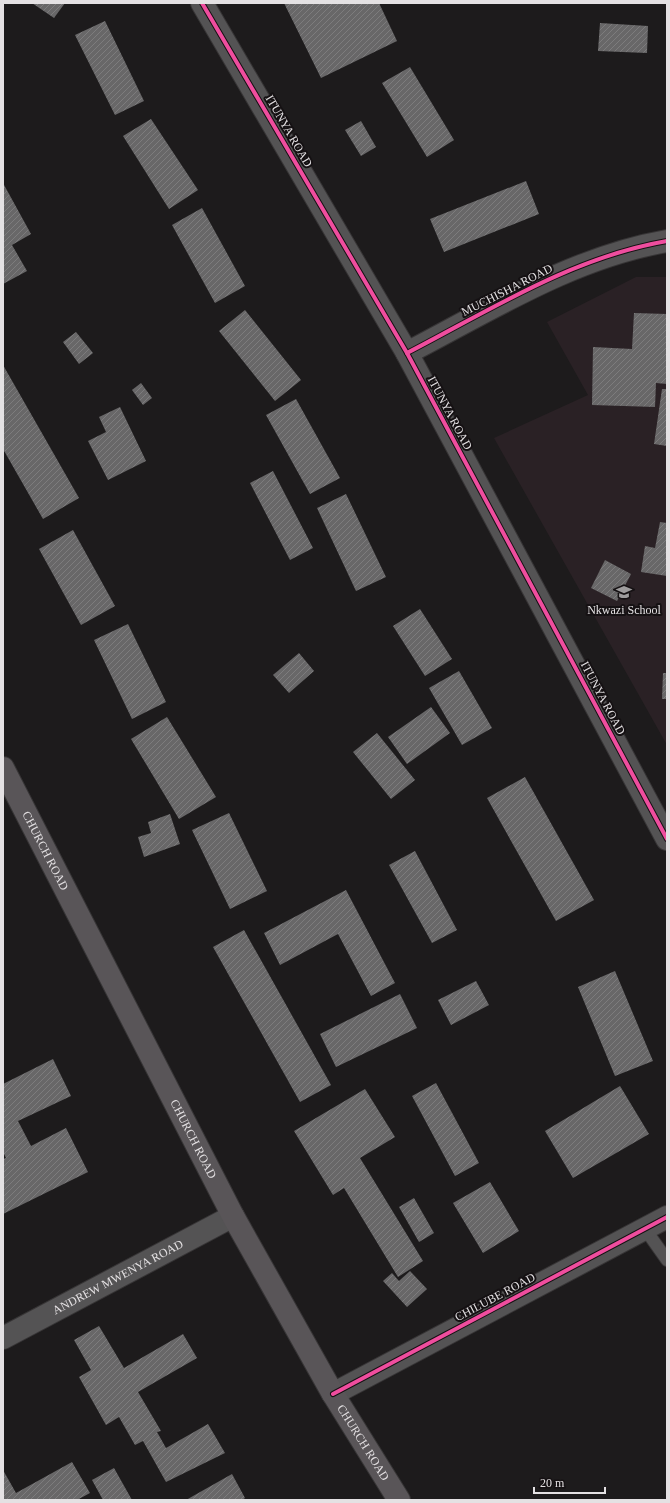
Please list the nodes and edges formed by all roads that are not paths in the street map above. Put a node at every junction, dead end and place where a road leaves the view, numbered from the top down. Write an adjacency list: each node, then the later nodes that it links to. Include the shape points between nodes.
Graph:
1 (202, 3): 3 (street, ITUNYA ROAD)
2 (667, 240): 3 (street, MUCHISHA ROAD, via 641,245 557,275)
3 (407, 353): 5 (street, ITUNYA ROAD)
4 (3, 768): 6 (main road, CHURCH ROAD)
5 (667, 839)
6 (233, 1216): 10 (street, ANDREW MWENYA ROAD); 11 (main road, CHURCH ROAD)
7 (667, 1217): 8 (street, CHILUBE ROAD)
8 (645, 1229): 9 (lane); 11 (street, CHILUBE ROAD)
9 (667, 1260)
10 (3, 1338)
11 (333, 1394): 12 (main road, CHURCH ROAD)
12 (399, 1500)

